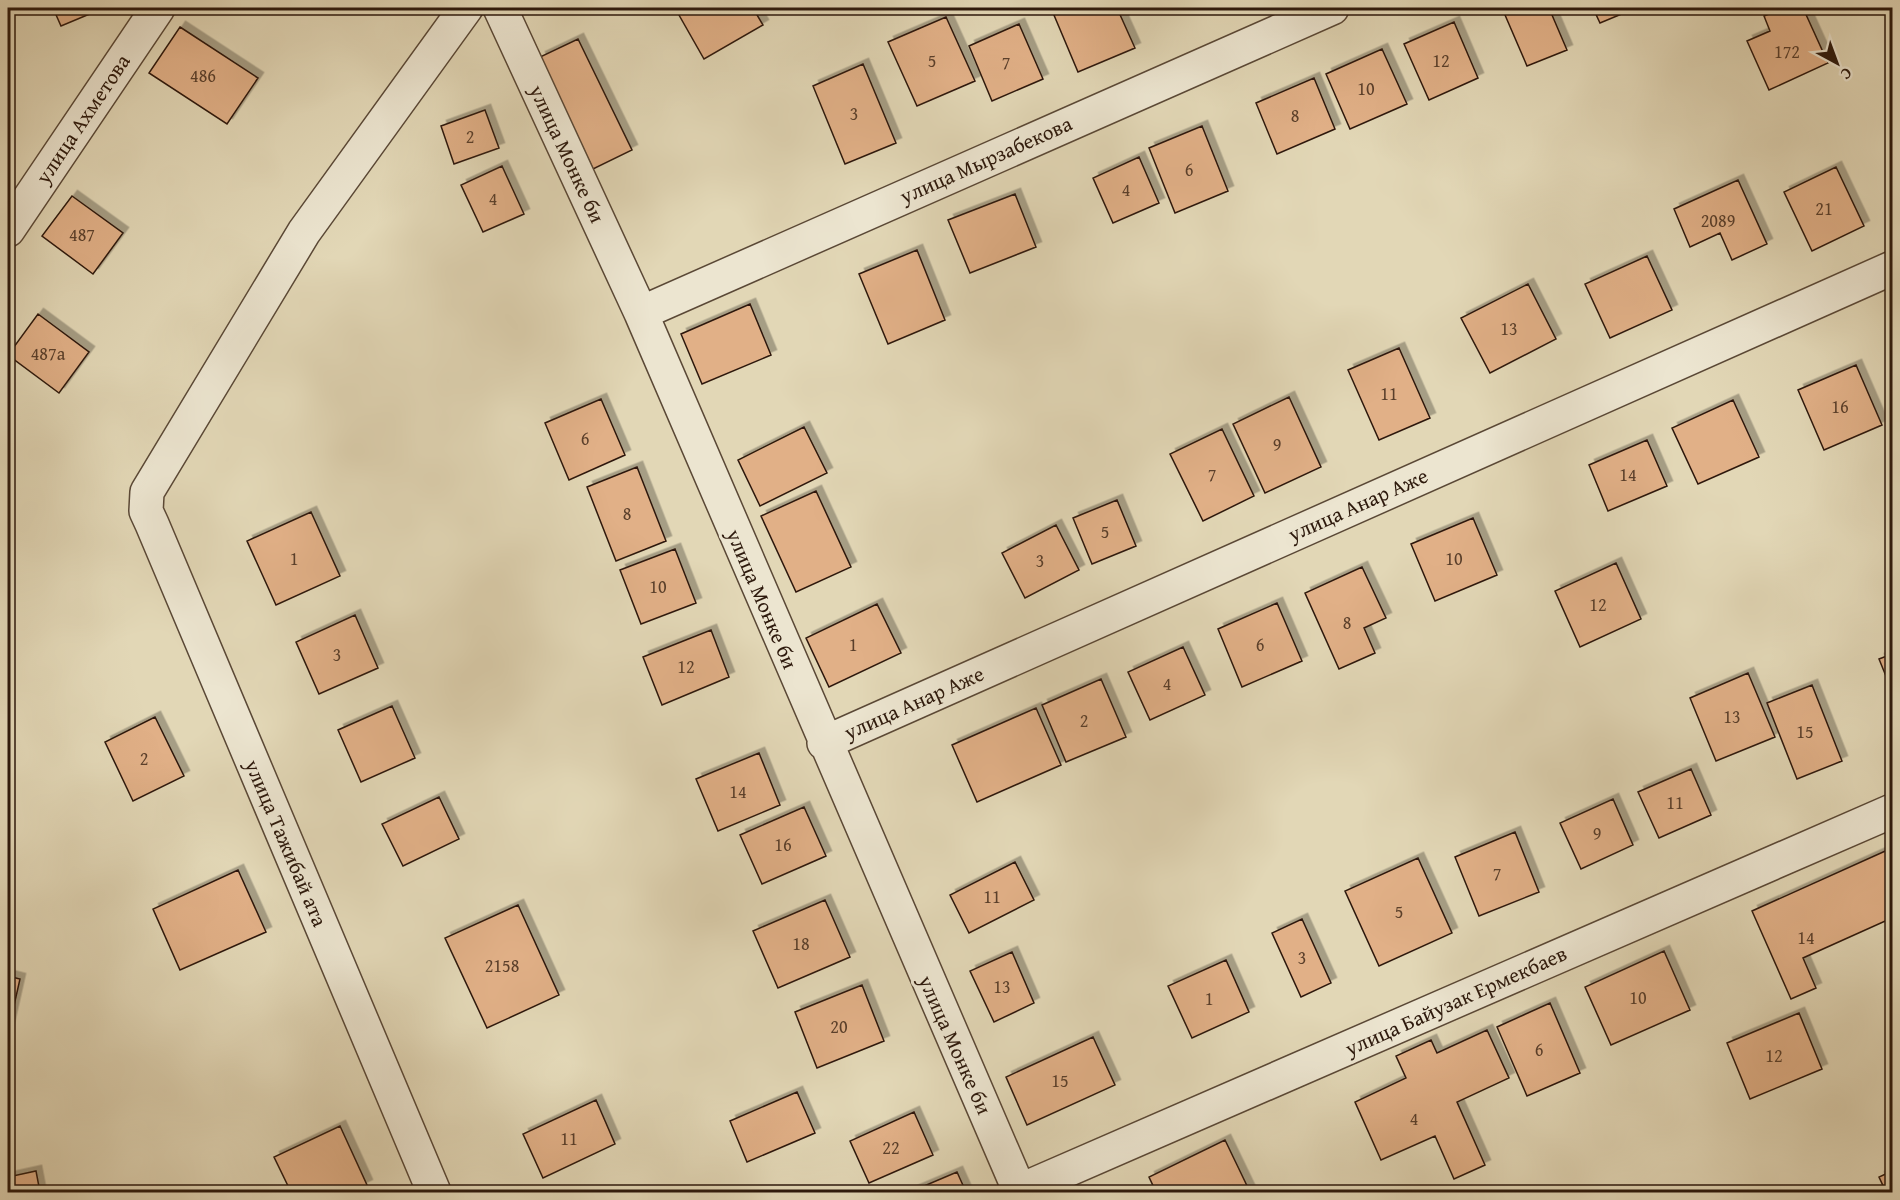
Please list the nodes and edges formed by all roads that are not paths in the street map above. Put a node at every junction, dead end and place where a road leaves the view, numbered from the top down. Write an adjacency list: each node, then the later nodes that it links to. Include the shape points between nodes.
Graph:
1 (158, 8): 5 (street, улица Ахметова)
2 (466, 8): 10 (street, улица Тажибай ата, via 304,232 147,492 146,511)
3 (500, 8): 7 (street, улица Монке би)
4 (1332, 8): 7 (street, улица Мырзабекова)
5 (8, 230)
6 (1893, 267): 8 (street, улица Анар Аже)
7 (640, 314): 8 (street, улица Монке би)
8 (824, 743): 11 (street, улица Монке би)
9 (1893, 811): 11 (street, улица Байузак Ермекбаев)
10 (434, 1192)
11 (1019, 1192)

